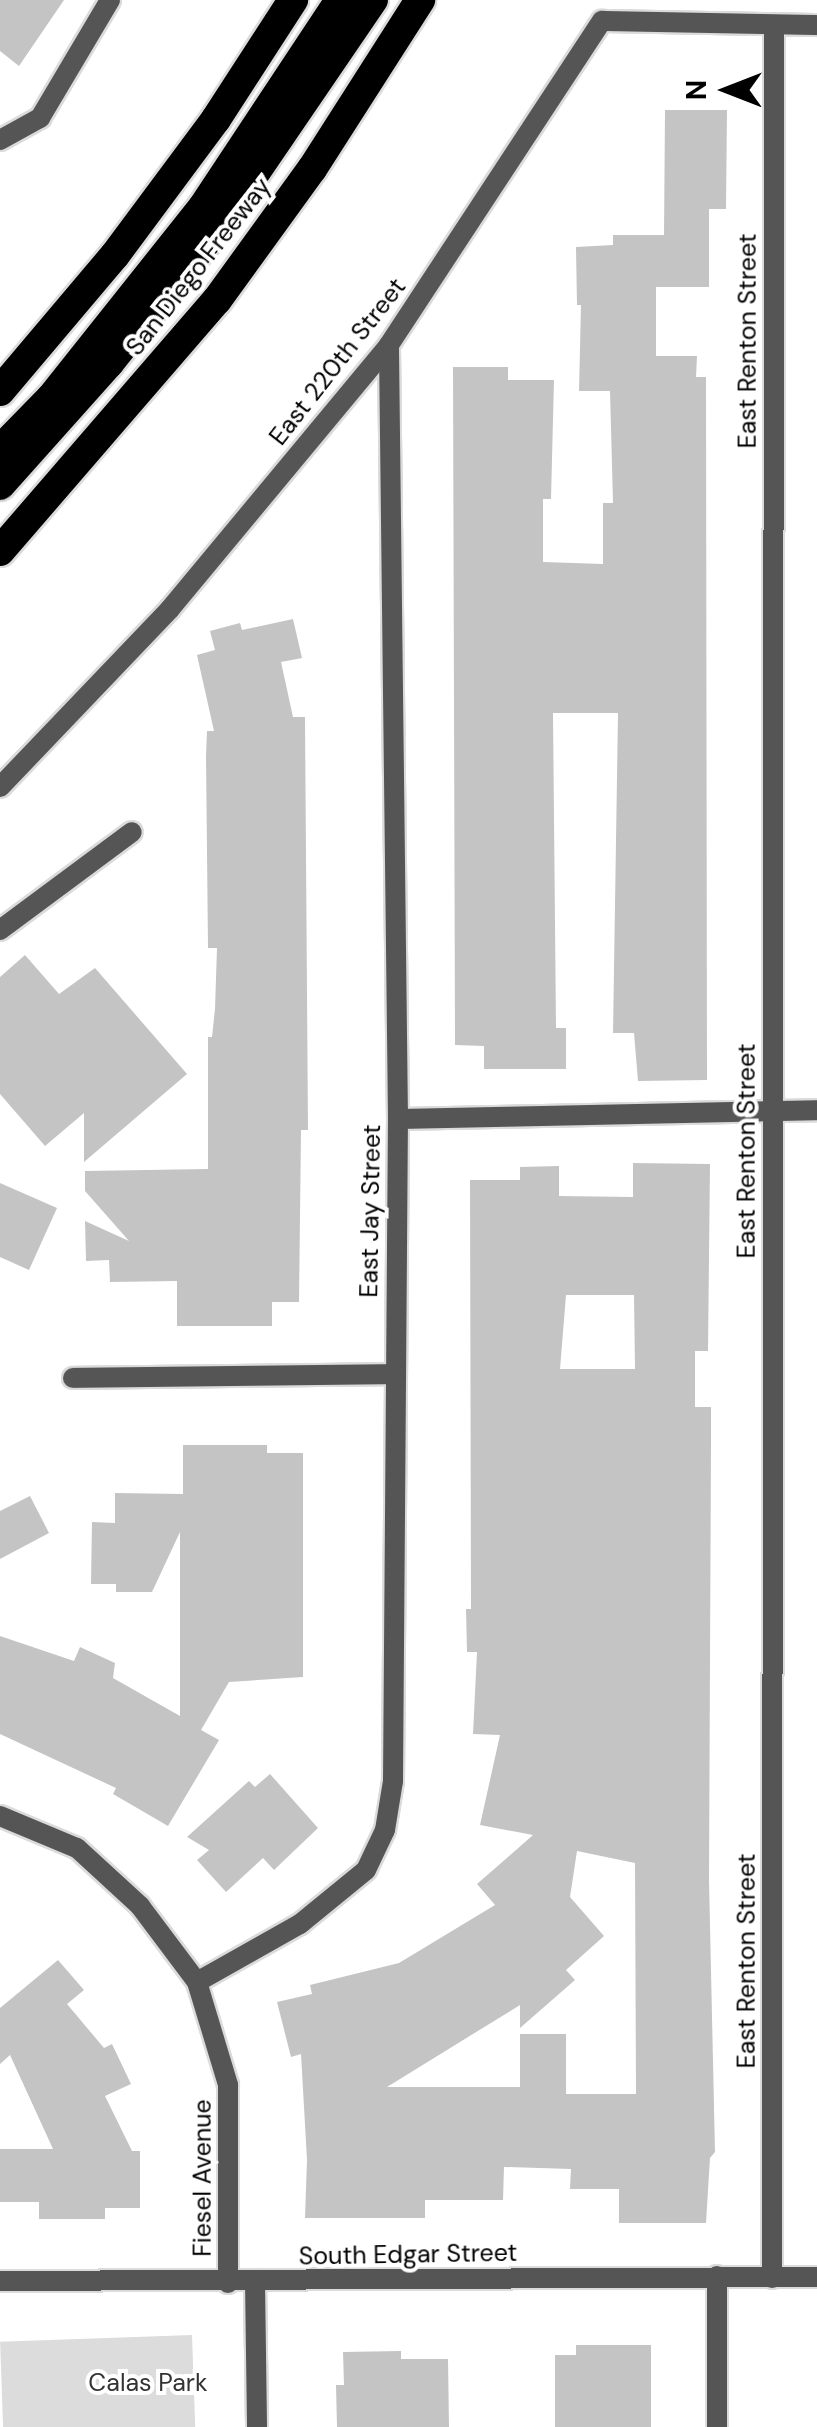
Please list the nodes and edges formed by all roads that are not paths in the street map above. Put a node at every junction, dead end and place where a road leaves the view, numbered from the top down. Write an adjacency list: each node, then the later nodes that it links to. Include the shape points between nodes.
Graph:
1 (110, 0): 8 (street, via 40,118)
2 (294, 0): 10 (highway, via 115,255)
3 (340, 0): 11 (highway, via 203,207 51,398)
4 (374, 0): 12 (highway, via 218,227)
5 (420, 0): 13 (highway, San Diego Freeway, via 312,169 216,300)
6 (774, 25): 7 (street); 9 (street, East 220th Street, via 602,21); 17 (street, East Renton Street)
7 (817, 25)
8 (0, 140)
9 (389, 345): 14 (street, East 220th Street, via 170,609); 19 (street, East Jay Street)
10 (0, 391)
11 (0, 450)
12 (0, 486)
13 (0, 551)
14 (0, 787)
15 (132, 832): 16 (street)
16 (0, 930)
17 (772, 1110): 18 (street); 19 (street); 26 (street, East Renton Street)
18 (817, 1110)
19 (398, 1118): 20 (street, East Jay Street)
20 (393, 1374): 21 (street); 23 (street, East Jay Street, via 393,1781 384,1830 366,1870 335,1898)
21 (73, 1378)
22 (0, 1816): 23 (street, Fiesel Avenue, via 77,1848 140,1906)
23 (197, 1982): 29 (street, Fiesel Avenue, via 228,2085)
24 (717, 2276): 26 (street, South Edgar Street); 28 (street, South Edgar Street); 31 (street)
25 (817, 2277): 26 (street, South Edgar Street)
26 (772, 2278)
27 (0, 2281): 29 (street, South Edgar Street)
28 (255, 2282): 29 (street, South Edgar Street); 30 (street)
29 (228, 2283)
30 (257, 2427)
31 (717, 2427)

